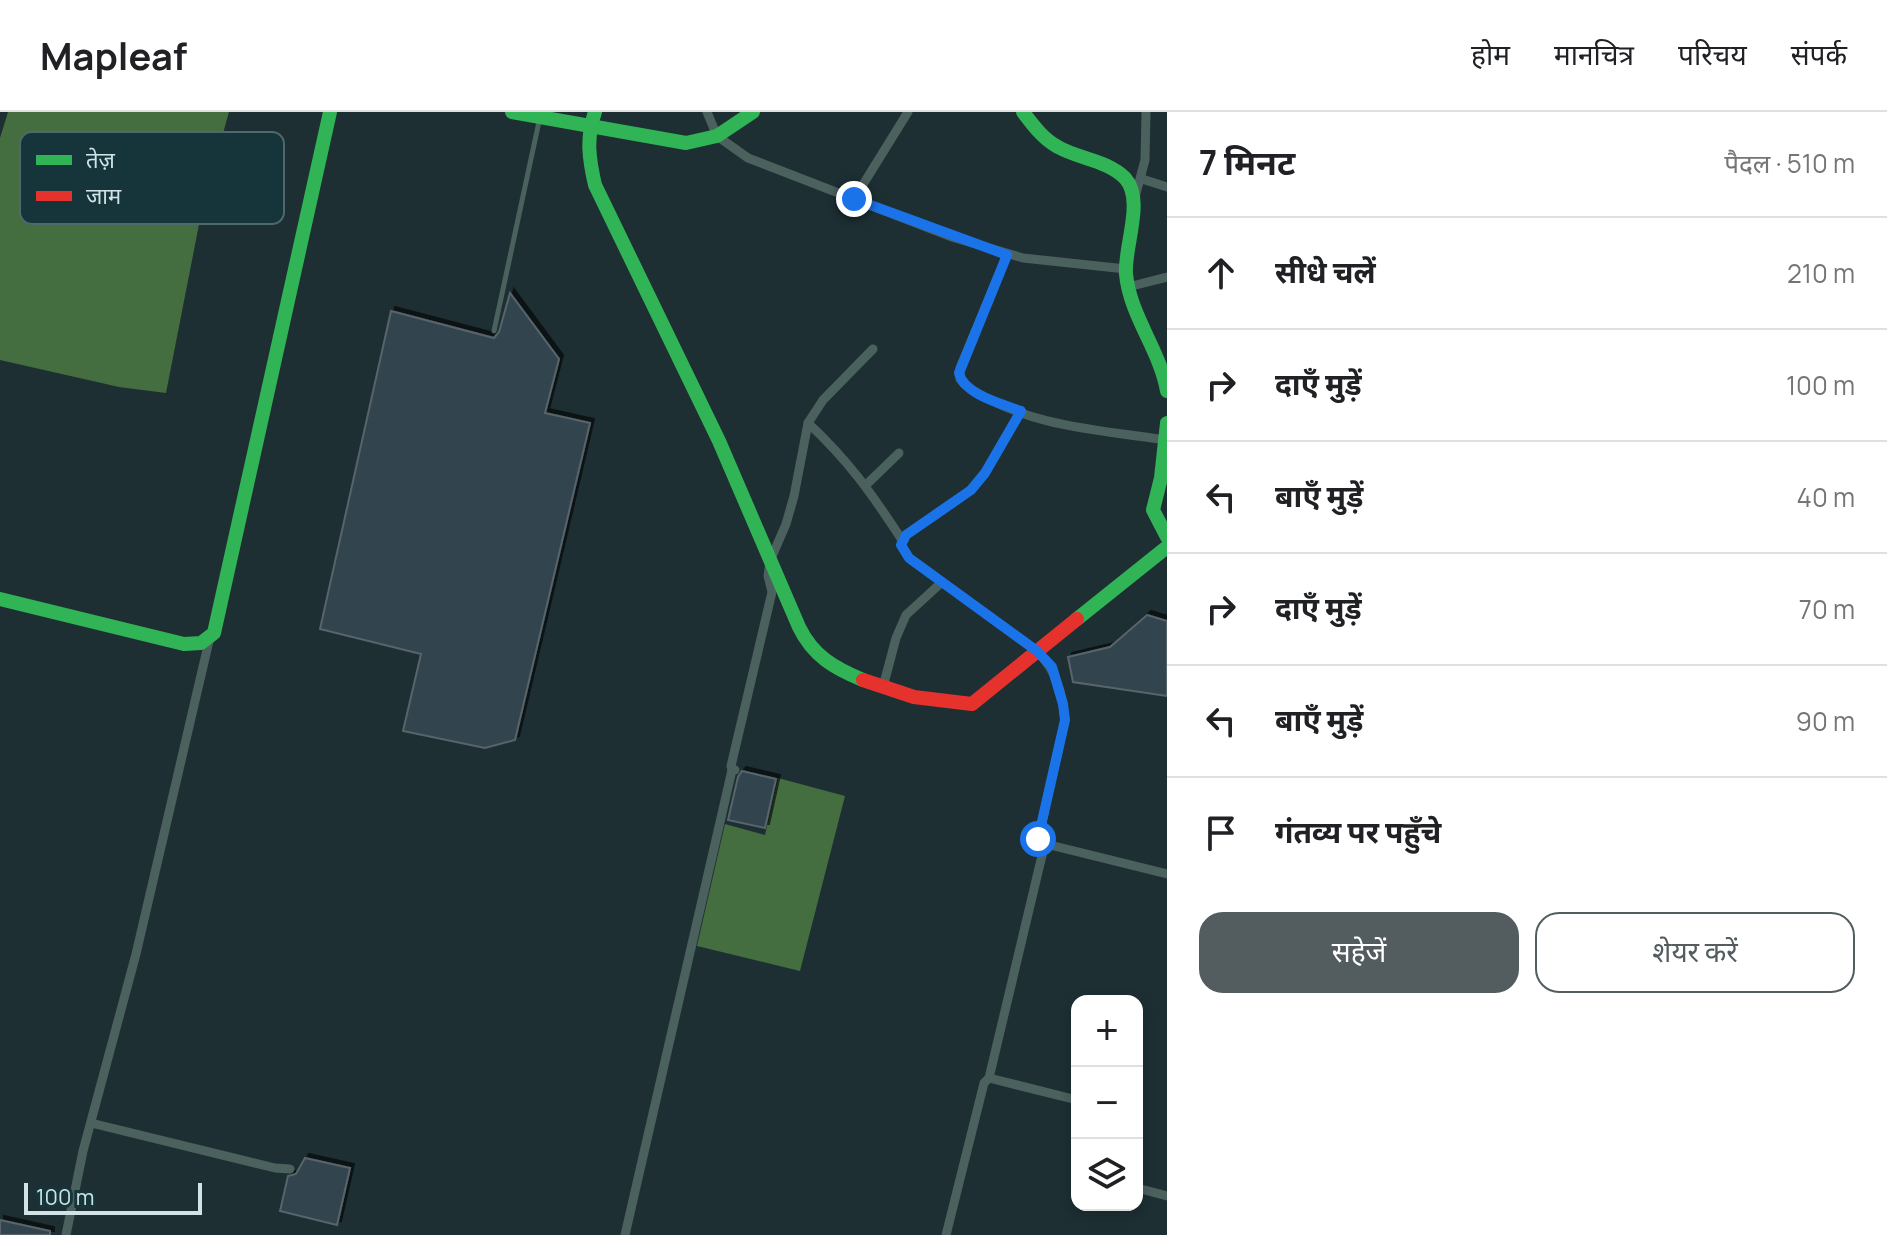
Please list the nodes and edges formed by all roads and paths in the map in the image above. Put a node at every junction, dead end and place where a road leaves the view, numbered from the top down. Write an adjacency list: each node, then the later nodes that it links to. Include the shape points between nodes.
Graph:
1 (330, 112): 35 (street, via 217,626)
2 (512, 112): 9 (street)
3 (595, 112): 10 (street)
4 (707, 112): 11 (street)
5 (753, 112): 11 (street)
6 (908, 112): 15 (street)
7 (1146, 112): 12 (street)
8 (1025, 113): 14 (street, via 1043,138 1058,148 1124,176)
9 (540, 117): 10 (street); 20 (lane)
10 (590, 127): 11 (street, via 686,143); 32 (street, via 588,156 595,185 719,441)
11 (717, 136): 15 (street, via 766,166)
12 (1142, 179): 13 (street); 14 (street)
13 (1167, 187)
14 (1135, 197): 17 (street)
15 (854, 199): 16 (street)
16 (1007, 255): 17 (street); 23 (street, via 959,373 971,389)
17 (1126, 269): 19 (street)
18 (1167, 277): 19 (street)
19 (1128, 287): 22 (street)
20 (494, 331)
21 (873, 349): 24 (street)
22 (1167, 391)
23 (1021, 411): 26 (street, via 1088,430); 30 (street, via 971,490)
24 (808, 423): 28 (street); 32 (street, via 794,496)
25 (1167, 423): 26 (street)
26 (1167, 440): 29 (street, via 1153,510)
27 (899, 453): 28 (street)
28 (866, 485): 30 (street)
29 (1167, 537)
30 (902, 540): 33 (street, via 909,558)
31 (1167, 547): 36 (street)
32 (770, 561): 37 (street, via 805,640 818,655 846,674); 47 (street, via 772,592 734,770)
33 (942, 582): 36 (street); 37 (street, via 906,615)
34 (0, 599): 35 (street, via 184,644)
35 (209, 641): 42 (street)
36 (1037, 651): 37 (street, via 972,704); 38 (street, via 1052,667 1065,720 1038,839)
37 (883, 687)
38 (1041, 846): 39 (street); 40 (street)
39 (1167, 874)
40 (989, 1078): 41 (street); 48 (street)
41 (1071, 1098)
42 (91, 1123): 43 (street); 46 (street)
43 (290, 1169)
44 (1143, 1190): 45 (street)
45 (1167, 1196)
46 (66, 1235)
47 (625, 1235)
48 (946, 1235)

